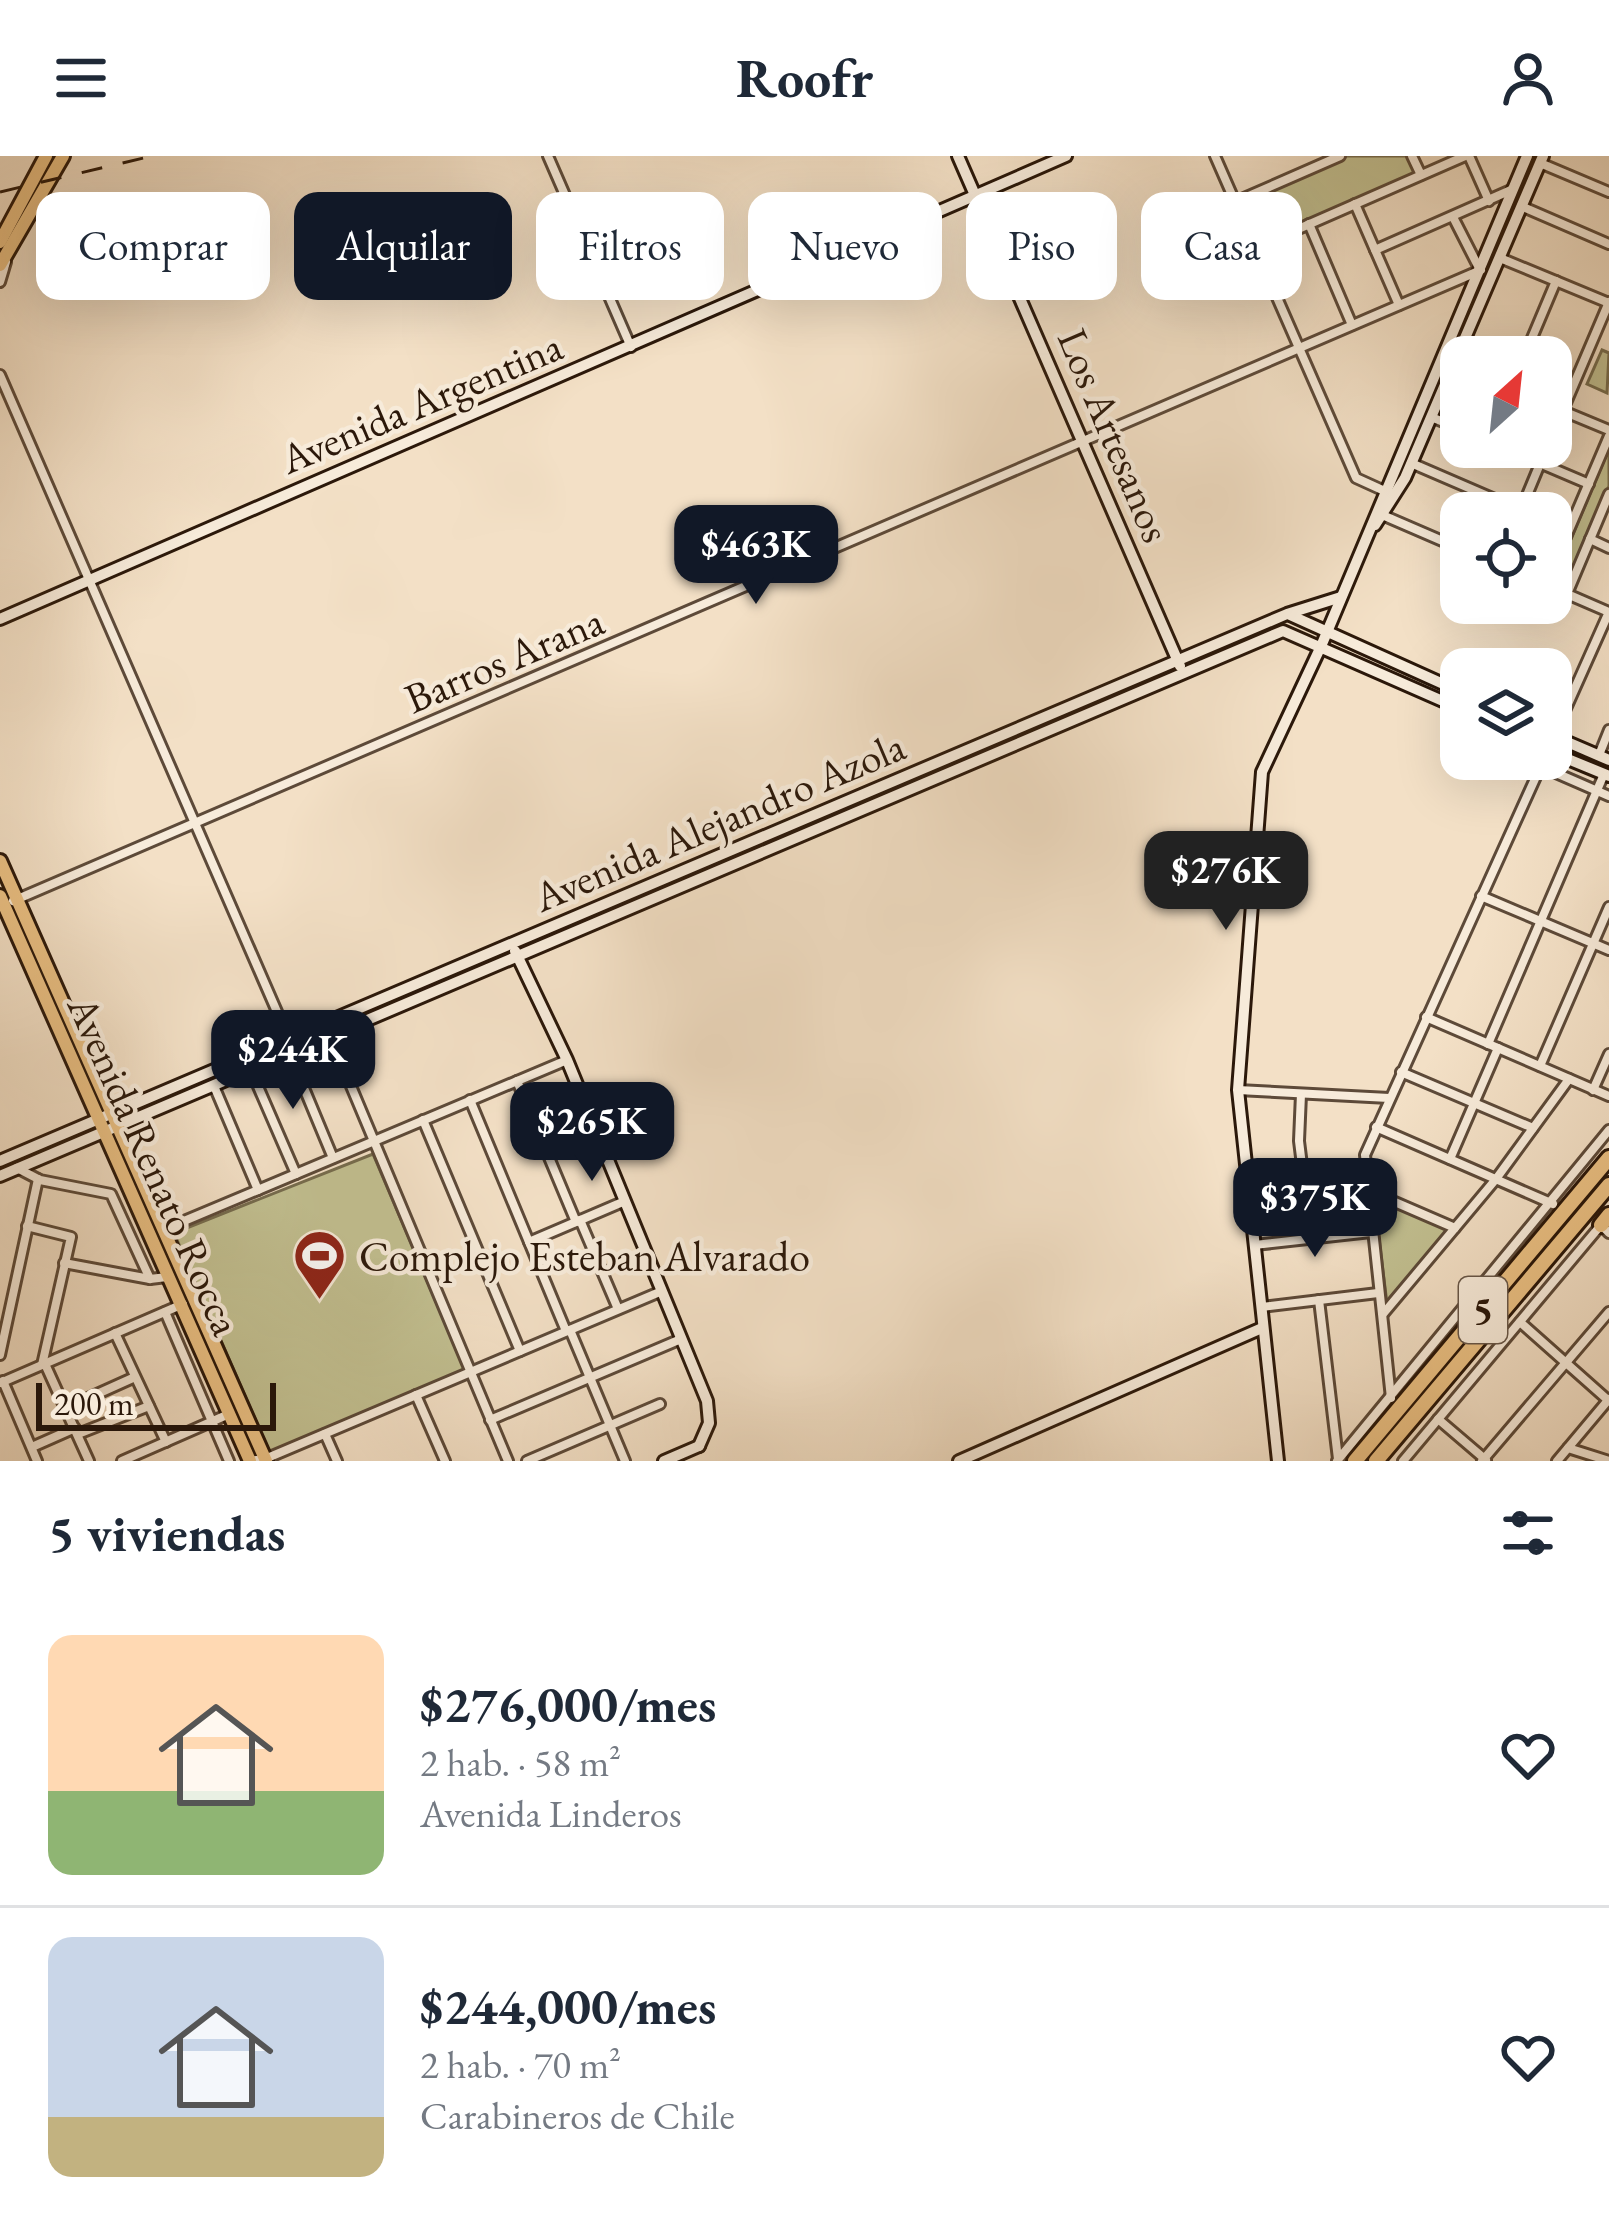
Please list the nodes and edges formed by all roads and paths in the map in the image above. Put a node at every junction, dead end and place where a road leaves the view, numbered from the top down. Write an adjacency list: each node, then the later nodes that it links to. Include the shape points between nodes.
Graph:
1 (46, 156): 26 (main road)
2 (63, 156): 30 (main road)
3 (548, 156): 41 (street)
4 (958, 156): 14 (street, Los Artesanos)
5 (1066, 156): 15 (street, Avenida Argentina)
6 (1216, 156): 16 (street)
7 (1340, 156): 17 (street)
8 (1412, 156): 12 (street)
9 (1467, 156): 12 (street); 20 (street)
10 (1527, 156): 13 (street)
11 (1542, 159): 18 (street); 22 (street)
12 (1420, 175): 21 (street)
13 (1513, 189): 20 (street); 31 (street)
14 (974, 192)
15 (982, 192)
16 (1231, 192)
17 (1258, 192)
18 (1609, 192)
19 (966, 199): 41 (street, Avenida Argentina)
20 (1490, 201): 23 (street)
21 (1355, 204): 24 (street); 28 (street)
22 (1522, 206): 27 (street); 29 (street)
23 (1453, 216): 28 (street); 31 (street)
24 (1309, 224): 25 (street); 38 (street)
25 (1302, 227)
26 (0, 242)
27 (1609, 244)
28 (1375, 250): 37 (street)
29 (1499, 258): 31 (street); 32 (street)
30 (3, 261): 33 (street)
31 (1486, 272): 37 (street, Barros Arana); 39 (street); 55 (street)
32 (1556, 281): 36 (street); 40 (street)
33 (0, 282)
34 (1020, 300): 50 (street, Los Artesanos)
35 (1278, 300): 42 (street)
36 (1609, 303): 44 (street)
37 (1399, 305): 38 (street, Barros Arana)
38 (1352, 325): 42 (street, Barros Arana)
39 (1466, 336)
40 (1533, 336)
41 (631, 347): 62 (street, Avenida Argentina)
42 (1299, 348): 50 (street, Barros Arana); 55 (street, via 1356,478)
43 (0, 376): 62 (street)
44 (1572, 389)
45 (1440, 399): 47 (street)
46 (1572, 414): 49 (street)
47 (1431, 417): 48 (street); 51 (street)
48 (1440, 421)
49 (1609, 433): 53 (street)
50 (1082, 442): 71 (street, Los Artesanos); 84 (street, Barros Arana)
51 (1411, 464): 54 (street); 55 (street)
52 (1552, 468): 53 (street)
53 (1589, 484): 58 (street)
54 (1475, 492)
55 (1390, 494): 57 (street)
56 (1609, 494): 59 (street)
57 (1380, 514): 60 (street); 65 (street)
58 (1572, 523)
59 (1590, 539): 61 (street); 63 (street)
60 (1440, 540)
61 (1609, 548)
62 (90, 581): 68 (street, Avenida Argentina); 84 (street)
63 (1572, 582)
64 (1572, 596): 66 (street)
65 (1341, 597): 67 (street, Avenida Alejandro Azola); 69 (street)
66 (1609, 612): 73 (street)
67 (1287, 614): 69 (street); 71 (street, Avenida Alejandro Azola)
68 (0, 619)
69 (1328, 630): 70 (street); 72 (street)
70 (1322, 644): 71 (street, Avenida Alejandro Azola, via 1283,631); 74 (street, Avenida Alejandro Azola); 107 (street, via 1262,772)
71 (1180, 668): 93 (street, Avenida Alejandro Azola)
72 (1440, 682)
73 (1572, 696)
74 (1440, 700)
75 (1609, 730): 78 (street)
76 (1572, 748): 78 (street)
77 (1572, 754): 79 (street)
78 (1604, 758)
79 (1606, 775): 82 (street)
80 (1572, 778): 82 (street)
81 (1534, 780): 86 (street)
82 (1597, 790): 83 (street); 90 (street)
83 (1609, 796)
84 (196, 825): 88 (street, Barros Arana); 96 (street)
85 (0, 861): 88 (main road, Avenida Renato Rocca)
86 (1481, 896): 90 (street); 94 (street)
87 (1, 900): 88 (street, Barros Arana); 116 (main road, Avenida Renato Rocca)
88 (18, 900): 114 (main road, Avenida Renato Rocca)
89 (1609, 907): 91 (street)
90 (1540, 921): 91 (street); 97 (street)
91 (1593, 944): 92 (street); 101 (street)
92 (1609, 950)
93 (516, 951): 95 (street, Avenida Alejandro Azola); 96 (street, Avenida Alejandro Azola); 100 (street)
94 (1426, 1017): 97 (street); 103 (street)
95 (329, 1035): 98 (street, Avenida Alejandro Azola); 120 (street)
96 (289, 1037): 114 (street, Avenida Alejandro Azola)
97 (1493, 1046): 101 (street); 113 (street)
98 (289, 1052): 102 (street, Avenida Alejandro Azola); 122 (street)
99 (1609, 1054): 108 (street)
100 (567, 1060): 105 (street); 133 (street)
101 (1540, 1066): 104 (street)
102 (250, 1068): 106 (street, Avenida Alejandro Azola); 126 (street)
103 (1401, 1072): 111 (street); 113 (street)
104 (1569, 1079): 108 (street); 118 (street)
105 (517, 1081): 112 (street); 135 (street)
106 (213, 1084): 114 (street, Avenida Alejandro Azola); 131 (street)
107 (1238, 1090): 109 (street); 143 (street)
108 (1593, 1090): 110 (street)
109 (1301, 1094): 111 (street); 141 (street)
110 (1609, 1096)
111 (1389, 1098): 117 (street)
112 (470, 1100): 115 (street); 142 (street)
113 (1474, 1103): 118 (street); 123 (street)
114 (116, 1117): 116 (street, Avenida Alejandro Azola); 138 (main road, Avenida Renato Rocca)
115 (423, 1120): 120 (street); 164 (street)
116 (102, 1123): 124 (street, Avenida Alejandro Azola); 125 (street, Avenida Alejandro Azola); 145 (main road, Avenida Renato Rocca)
117 (1376, 1127): 123 (street); 132 (street, via 1364,1160)
118 (1533, 1128): 129 (street)
119 (1609, 1130): 134 (street)
120 (374, 1141): 122 (street); 168 (street)
121 (1609, 1157): 206 (highway, 5)
122 (333, 1158): 126 (street)
123 (1450, 1159): 129 (street)
124 (0, 1161)
125 (17, 1168): 127 (street, Avenida Alejandro Azola); 128 (street, Avenida Renato Rocca)
126 (296, 1174): 131 (street)
127 (0, 1176)
128 (38, 1179): 137 (street); 146 (street, Avenida Renato Rocca, via 111,1194)
129 (1496, 1179): 134 (street); 139 (street)
130 (1609, 1185): 207 (highway, 5)
131 (258, 1190): 138 (street)
132 (1366, 1190): 139 (street); 140 (street)
133 (625, 1201): 135 (street); 147 (street)
134 (1553, 1204): 173 (street)
135 (578, 1221): 142 (street); 155 (street)
136 (1606, 1224): 159 (street)
137 (27, 1226): 144 (street, via 70,1237); 152 (street)
138 (165, 1228): 150 (main road, Avenida Renato Rocca)
139 (1455, 1228): 158 (street)
140 (1371, 1232): 141 (street); 148 (street)
141 (1311, 1238): 143 (street)
142 (529, 1242): 161 (street)
143 (1253, 1245): 154 (street)
144 (64, 1263): 146 (street); 167 (street)
145 (169, 1276): 146 (street); 153 (main road, Avenida Renato Rocca)
146 (150, 1280)
147 (662, 1291): 155 (street); 163 (street)
148 (1378, 1293): 151 (street); 158 (street)
149 (0, 1298): 152 (street)
150 (195, 1299): 153 (street); 189 (main road, Avenida Renato Rocca)
151 (1319, 1300): 154 (street); 190 (street)
152 (11, 1301): 165 (street)
153 (181, 1305): 156 (street); 178 (main road, Avenida Renato Rocca)
154 (1260, 1307): 160 (street)
155 (618, 1309): 161 (street)
156 (164, 1312): 162 (street); 181 (street, Avenida Renato Rocca)
157 (1609, 1312): 166 (street)
158 (1382, 1316): 173 (street)
159 (1520, 1322): 166 (street); 179 (street)
160 (1262, 1328): 204 (street); 205 (street)
161 (568, 1330): 164 (street); 170 (street)
162 (116, 1333): 167 (street); 169 (street)
163 (682, 1339): 170 (street); 186 (street, via 709,1408)
164 (520, 1351): 168 (street)
165 (0, 1355)
166 (1566, 1362): 174 (street); 191 (street)
167 (43, 1364): 171 (street); 177 (street)
168 (470, 1372): 172 (street); 180 (street)
169 (135, 1378): 176 (street); 177 (street)
170 (590, 1378): 180 (street); 182 (street)
171 (2, 1382): 187 (street)
172 (416, 1395): 184 (street); 198 (street)
173 (1390, 1398): 190 (street)
174 (1608, 1400): 188 (street)
175 (660, 1404): 182 (street)
176 (149, 1406): 183 (street); 185 (street)
177 (66, 1408): 183 (street)
178 (229, 1414): 181 (street); 196 (main road, Avenida Renato Rocca)
179 (1438, 1419): 191 (street); 208 (street)
180 (490, 1420): 199 (street)
181 (211, 1421): 185 (street); 195 (street, Avenida Renato Rocca)
182 (610, 1425): 200 (street); 201 (street)
183 (76, 1431): 187 (street); 193 (street)
184 (325, 1433): 189 (street); 197 (street)
185 (166, 1442): 194 (street)
186 (699, 1446): 202 (street); 203 (street)
187 (32, 1447): 192 (street)
188 (1568, 1448): 209 (street); 210 (street)
189 (266, 1460): 196 (street)
190 (1338, 1460)
191 (1484, 1460)
192 (37, 1461)
193 (89, 1461)
194 (122, 1461)
195 (229, 1461)
196 (250, 1461)
197 (337, 1461)
198 (445, 1461)
199 (508, 1461)
200 (527, 1461)
201 (625, 1461)
202 (664, 1461)
203 (706, 1461)
204 (959, 1461)
205 (1278, 1461)
206 (1355, 1461)
207 (1376, 1461)
208 (1402, 1461)
209 (1557, 1461)
210 (1609, 1461)

